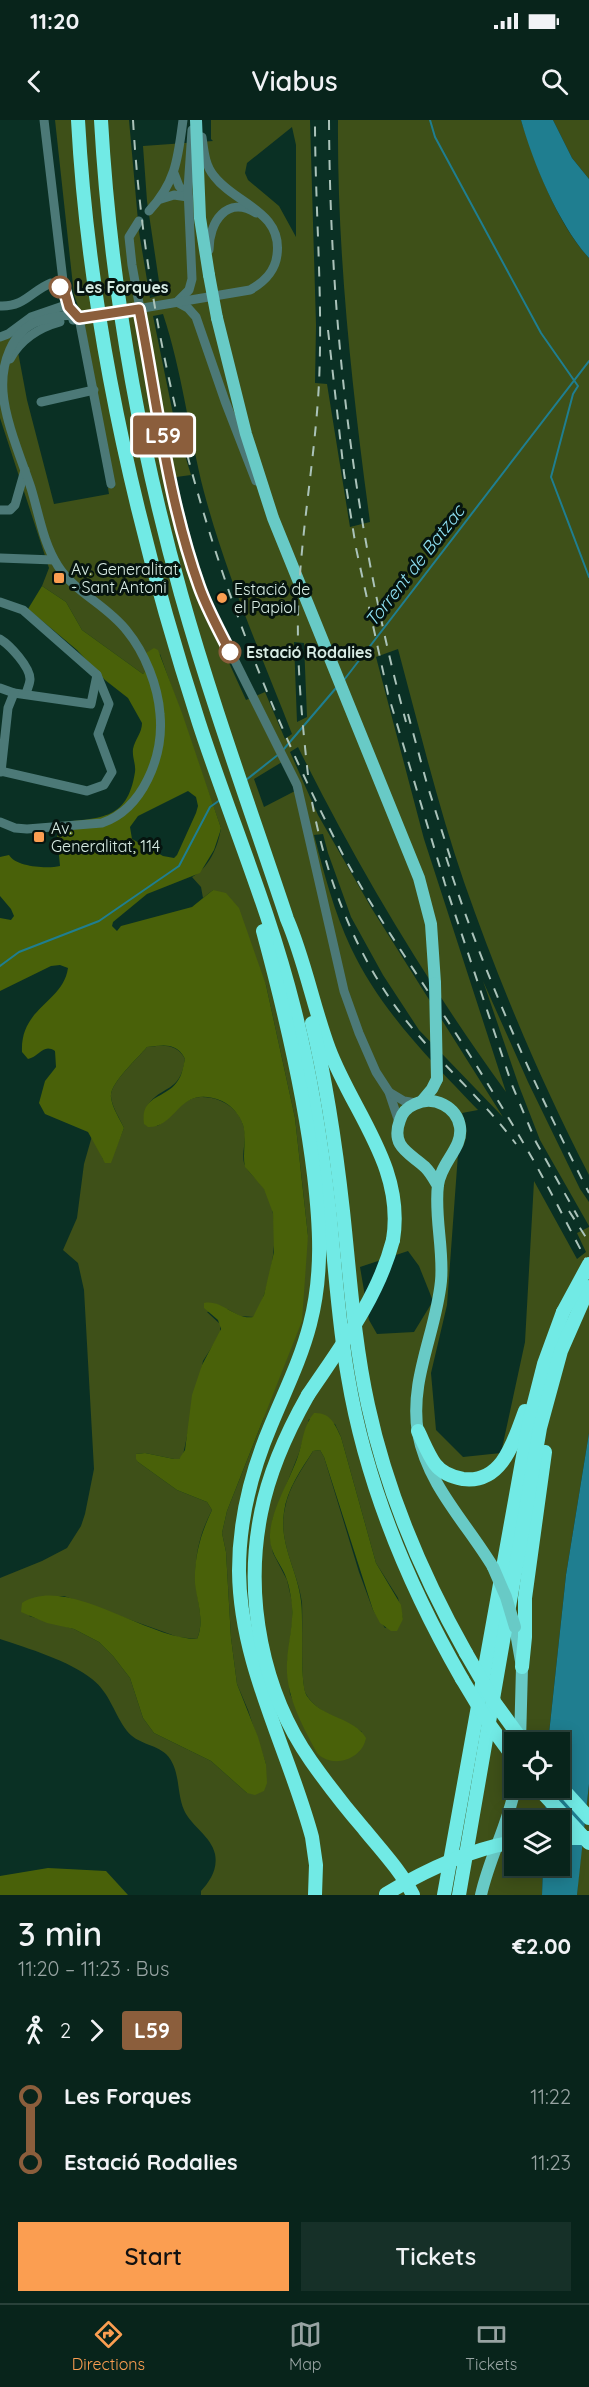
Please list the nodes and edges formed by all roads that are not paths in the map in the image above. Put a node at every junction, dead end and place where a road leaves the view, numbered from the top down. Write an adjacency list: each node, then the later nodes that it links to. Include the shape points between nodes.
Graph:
1 (44, 120): 13 (street)
2 (78, 120): 42 (highway, via 93,286 121,434 161,598)
3 (101, 120): 43 (highway, via 116,282 141,429 181,593)
4 (183, 120): 6 (street)
5 (196, 120): 7 (street); 11 (street, via 210,171); 12 (main road, via 200,218)
6 (174, 173): 7 (street); 8 (street)
7 (188, 196): 8 (street); 14 (street, via 192,279 189,290)
8 (160, 199): 9 (street)
9 (149, 211)
10 (139, 221): 16 (street, via 129,240)
11 (270, 224): 12 (street, via 246,209 234,209 217,218 210,236); 14 (street, via 278,244 277,257 260,284 240,293)
12 (209, 276): 30 (main road, bridge, via 246,434)
13 (65, 298): 15 (street, via 51,283 15,305); 17 (street); 18 (street); 20 (street)
14 (177, 302): 16 (street); 30 (street, via 196,317 242,446)
15 (0, 306)
16 (135, 309): 45 (street, via 173,490 198,584 300,792 350,1010)
17 (59, 317): 18 (street); 19 (street); 22 (street, via 30,326)
18 (81, 317): 19 (street); 25 (street)
19 (39, 329): 21 (street)
20 (0, 339): 22 (street); 23 (street)
21 (25, 339): 22 (street); 24 (street)
22 (14, 340): 23 (street)
23 (9, 351): 24 (street)
24 (6, 366): 27 (street, via 4,401)
25 (94, 390): 26 (street); 28 (street)
26 (41, 402)
27 (25, 470): 29 (street, via 15,505 10,510); 32 (street)
28 (111, 484)
29 (0, 510)
30 (273, 518): 44 (main road, bridge, via 419,878 431,924)
31 (0, 558): 32 (street)
32 (54, 560): 41 (street, via 73,585 119,622 138,648 159,702 158,745 145,784 128,807 111,820 27,829)
33 (0, 602): 35 (street, via 23,610)
34 (0, 639): 38 (street, via 28,670)
35 (97, 675): 38 (street, via 91,704); 40 (street, via 109,704 98,734 112,768 104,785 87,791)
36 (0, 688): 37 (street)
37 (14, 693): 38 (street); 39 (street)
38 (26, 694)
39 (5, 705): 40 (street)
40 (1, 771)
41 (0, 822)
42 (247, 867): 59 (highway, bridge, via 286,975 311,1082 346,1364 365,1452 407,1573 462,1679); 69 (highway, via 300,1083 313,1164 320,1250 316,1295 306,1339 246,1498 240,1588 254,1664 312,1837)
43 (287, 919): 57 (highway, bridge, via 331,1114 357,1342 372,1423 390,1486 434,1592); 70 (highway, bridge, via 332,1056 378,1147 395,1206 393,1240 369,1301 308,1395 278,1457 261,1513 255,1576 257,1608 278,1700 300,1744)
44 (437, 1079): 46 (main road); 47 (main road)
45 (389, 1092): 46 (street, via 404,1101); 48 (street)
46 (419, 1102): 47 (main road); 48 (main road)
47 (444, 1105): 49 (main road, via 458,1119 461,1133)
48 (399, 1122): 50 (main road, via 399,1143)
49 (448, 1158): 50 (main road, via 430,1164); 51 (main road)
50 (418, 1162): 51 (main road)
51 (438, 1186): 55 (main road, via 441,1282 417,1385)
52 (589, 1264): 54 (highway, bridge, via 560,1318 544,1364)
53 (589, 1287): 54 (highway)
54 (546, 1380): 55 (highway, via 510,1449 488,1475 472,1480 440,1470); 56 (highway); 71 (highway, via 529,1423); 72 (highway)
55 (418, 1431): 56 (main road, bridge, via 434,1480 493,1567 506,1596)
56 (522, 1667): 58 (main road)
57 (515, 1732)
58 (522, 1732)
59 (504, 1744)
60 (570, 1797): 63 (highway)
61 (512, 1798): 73 (main road)
62 (547, 1798): 66 (highway)
63 (589, 1818)
64 (570, 1838): 65 (highway, bridge)
65 (589, 1838)
66 (589, 1843)
67 (504, 1845): 68 (highway, bridge, via 440,1865)
68 (386, 1894)
69 (315, 1895)
70 (413, 1895)
71 (444, 1895)
72 (459, 1895)
73 (481, 1895)

